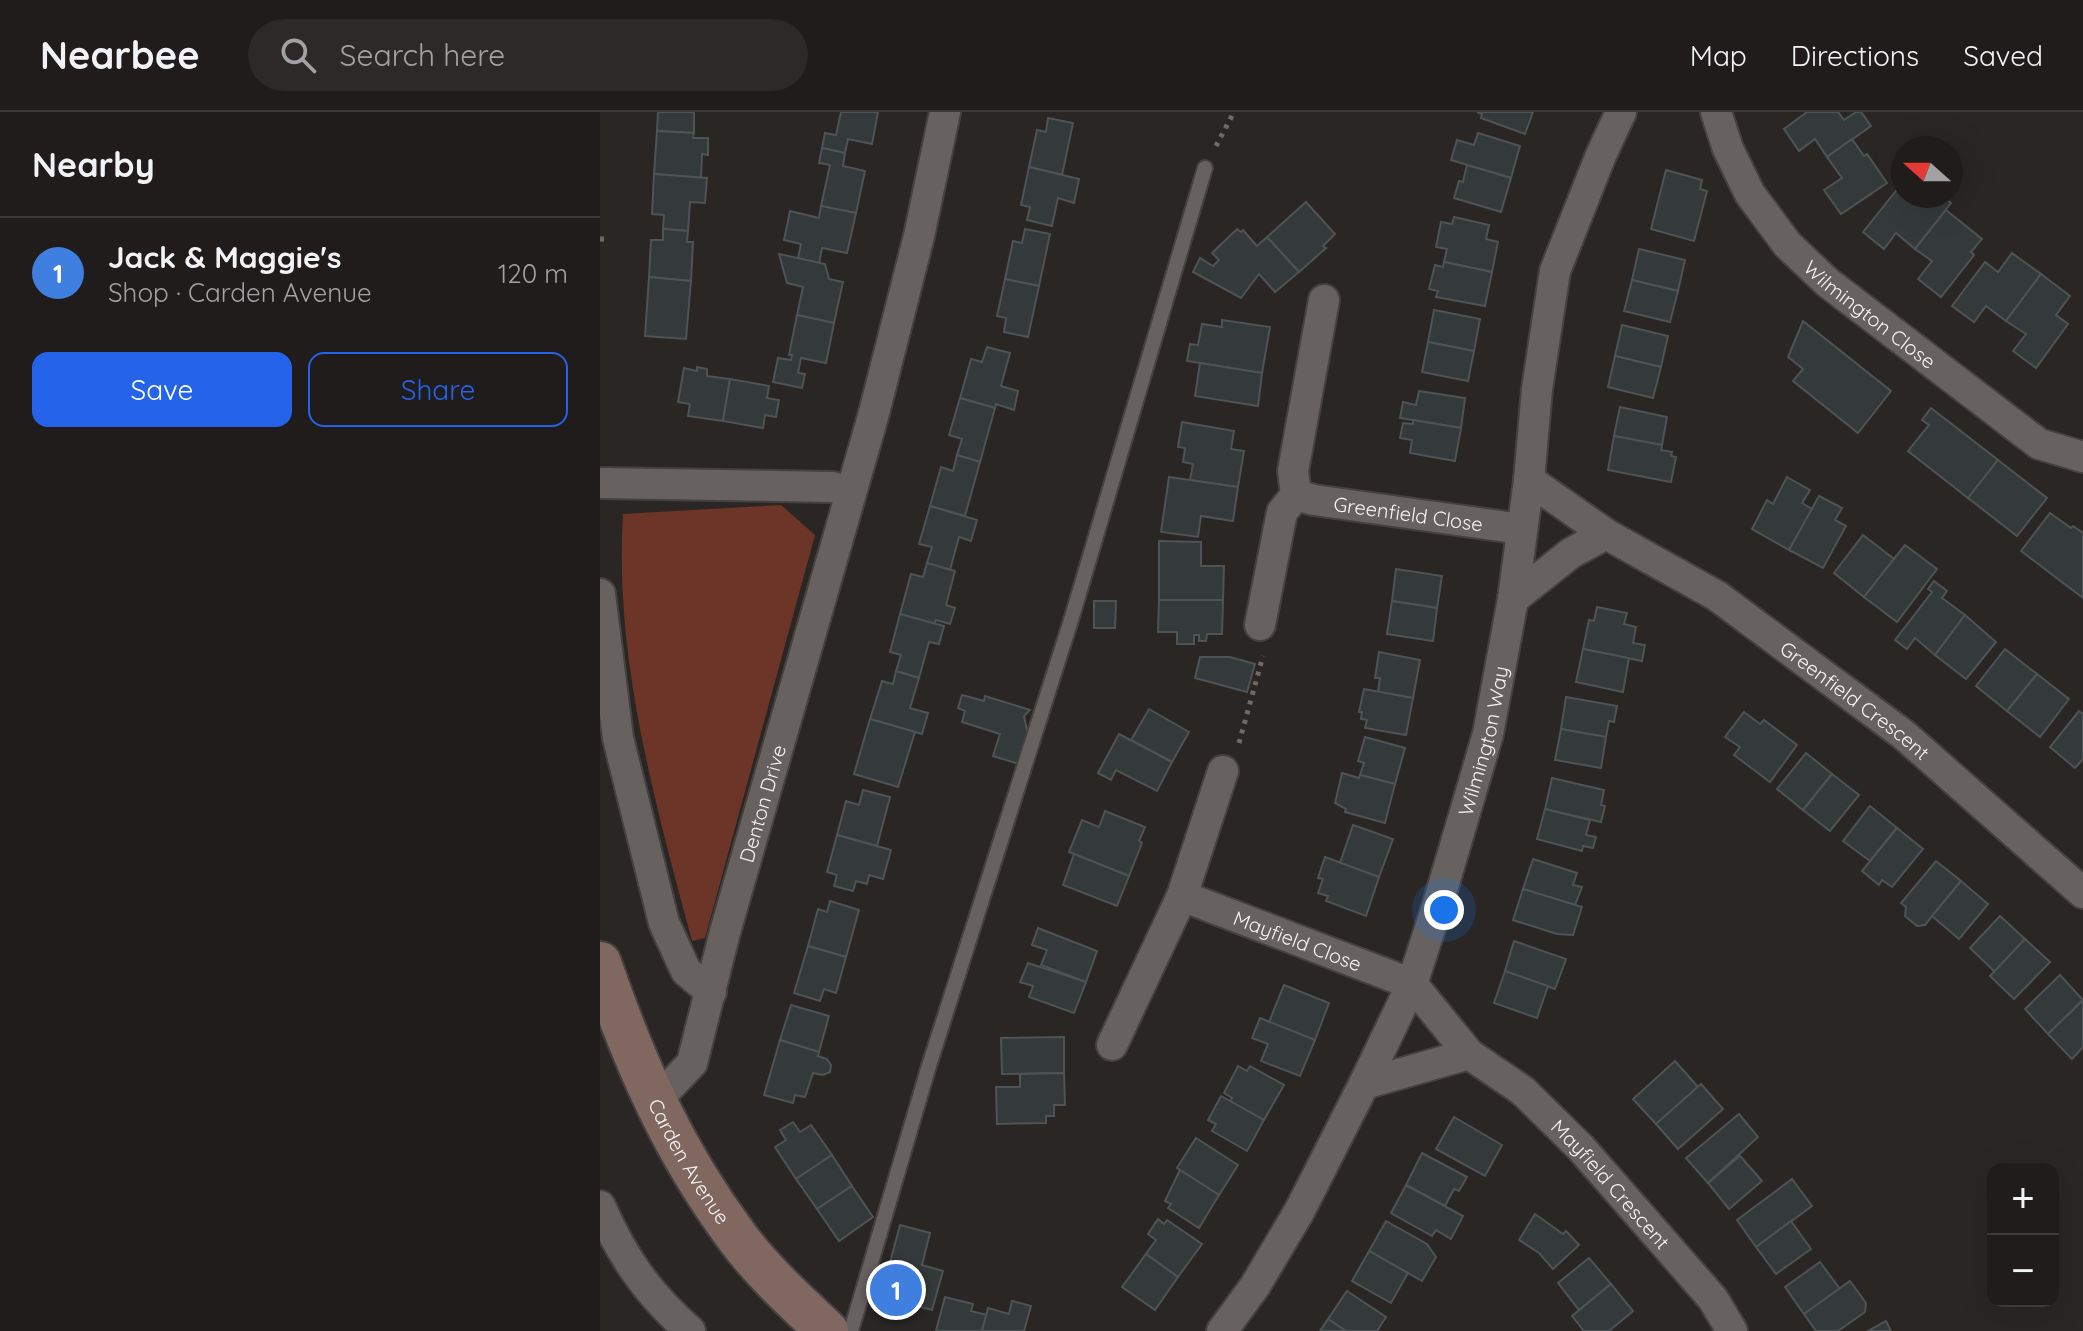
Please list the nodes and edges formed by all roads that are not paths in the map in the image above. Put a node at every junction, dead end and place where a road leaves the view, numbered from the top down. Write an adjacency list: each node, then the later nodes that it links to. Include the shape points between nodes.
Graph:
1 (945, 112): 9 (street, Denton Drive, via 919,236)
2 (1621, 112): 7 (street, Wilmington Way, via 1555,271)
3 (1716, 112): 6 (street, Wilmington Close, via 1750,194 1787,244 1827,282 2039,444)
4 (1205, 168): 29 (lane, via 1068,632 928,1069)
5 (1324, 300): 10 (street, via 1293,471)
6 (2083, 457)
7 (1529, 480): 11 (street, Wilmington Way); 12 (street, Greenfield Crescent)
8 (600, 483): 9 (street, via 832,487)
9 (851, 492): 21 (street, Denton Drive)
10 (1296, 495): 11 (street, Greenfield Close); 15 (street, via 1282,512)
11 (1521, 529): 14 (street, Wilmington Way)
12 (1606, 534): 14 (street, via 1571,553); 17 (street, Greenfield Crescent, via 1717,596 1904,735)
13 (600, 594): 21 (street, via 618,738 664,923 686,971)
14 (1513, 599): 20 (street, Wilmington Way, via 1488,734)
15 (1264, 633)
16 (1229, 762): 18 (street)
17 (2083, 893)
18 (1182, 896): 20 (street, Mayfield Close); 22 (street)
19 (600, 963): 25 (street, Carden Avenue)
20 (1412, 984): 23 (street, Mayfield Crescent); 24 (street, Wilmington Way)
21 (711, 992): 25 (street, Denton Drive, via 692,1063)
22 (1112, 1045)
23 (1469, 1054): 24 (street); 31 (street, Mayfield Crescent, via 1523,1091 1581,1148 1713,1299)
24 (1364, 1084): 30 (street, Wilmington Way, via 1300,1210)
25 (654, 1103): 28 (street, Carden Avenue, via 739,1240)
26 (600, 1206): 27 (street, via 619,1249)
27 (690, 1331)
28 (827, 1331)
29 (851, 1331)
30 (1222, 1331)
31 (1732, 1331)

